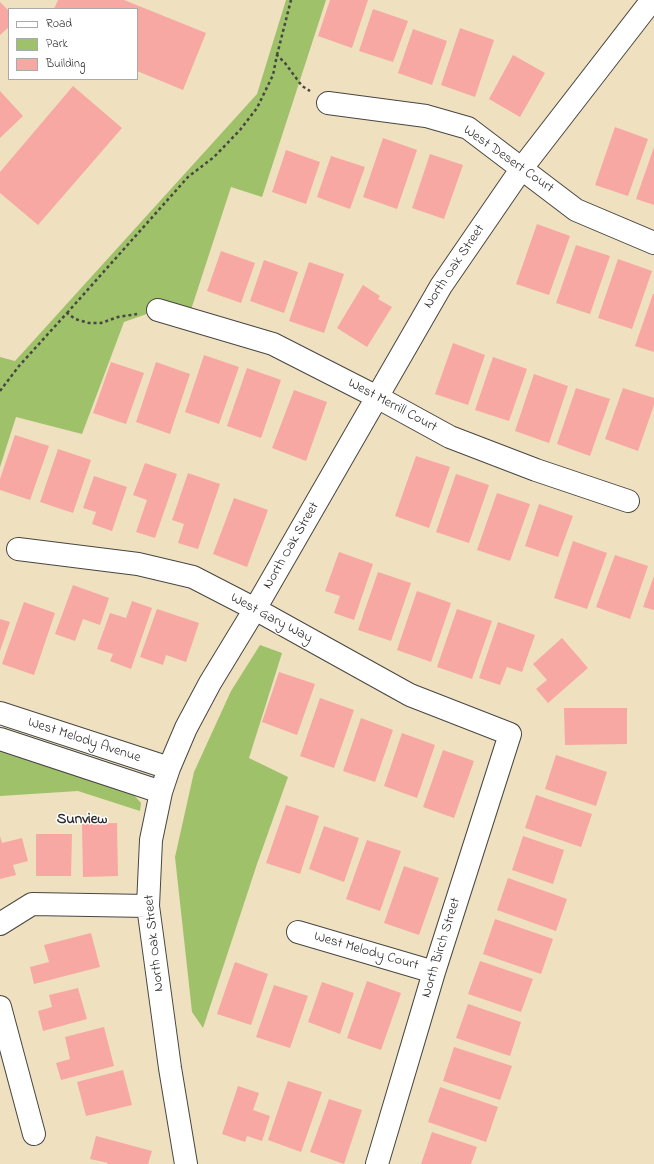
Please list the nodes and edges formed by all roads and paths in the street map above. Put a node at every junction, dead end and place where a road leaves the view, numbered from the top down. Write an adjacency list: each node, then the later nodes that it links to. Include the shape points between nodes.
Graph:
1 (291, 0): 3 (path)
2 (652, 0): 5 (street, North Oak Street)
3 (277, 55): 4 (path, via 302,86); 8 (path, via 272,75 257,108 240,130 214,157 188,177)
4 (328, 103): 5 (street, West Desert Court, via 426,116 468,128)
5 (522, 168): 6 (street, West Desert Court, via 576,210); 10 (street, North Oak Street, via 440,286)
6 (654, 243)
7 (158, 310): 8 (path, via 118,317 101,323 75,319); 10 (street, West Merrill Court, via 273,344)
8 (67, 313): 9 (path)
9 (0, 391)
10 (377, 397): 11 (street, West Merrill Court, via 450,437); 13 (street, North Oak Street)
11 (628, 501)
12 (18, 549): 13 (street, West Gary Way, via 138,564 193,577)
13 (255, 609): 15 (street, West Gary Way, via 410,695); 17 (street, North Oak Street, via 210,683)
14 (0, 713): 17 (street, West Melody Avenue)
15 (510, 734): 22 (street, North Birch Street)
16 (0, 738): 18 (street, West Melody Avenue)
17 (169, 768): 18 (street, North Oak Street)
18 (161, 792): 19 (street, North Oak Street, via 151,840)
19 (148, 906): 20 (street, via 32,904); 25 (street, North Oak Street)
20 (0, 924)
21 (298, 932): 22 (street, West Melody Court)
22 (434, 972): 26 (street, North Birch Street)
23 (0, 1007): 24 (street)
24 (34, 1134)
25 (186, 1164)
26 (377, 1164)

